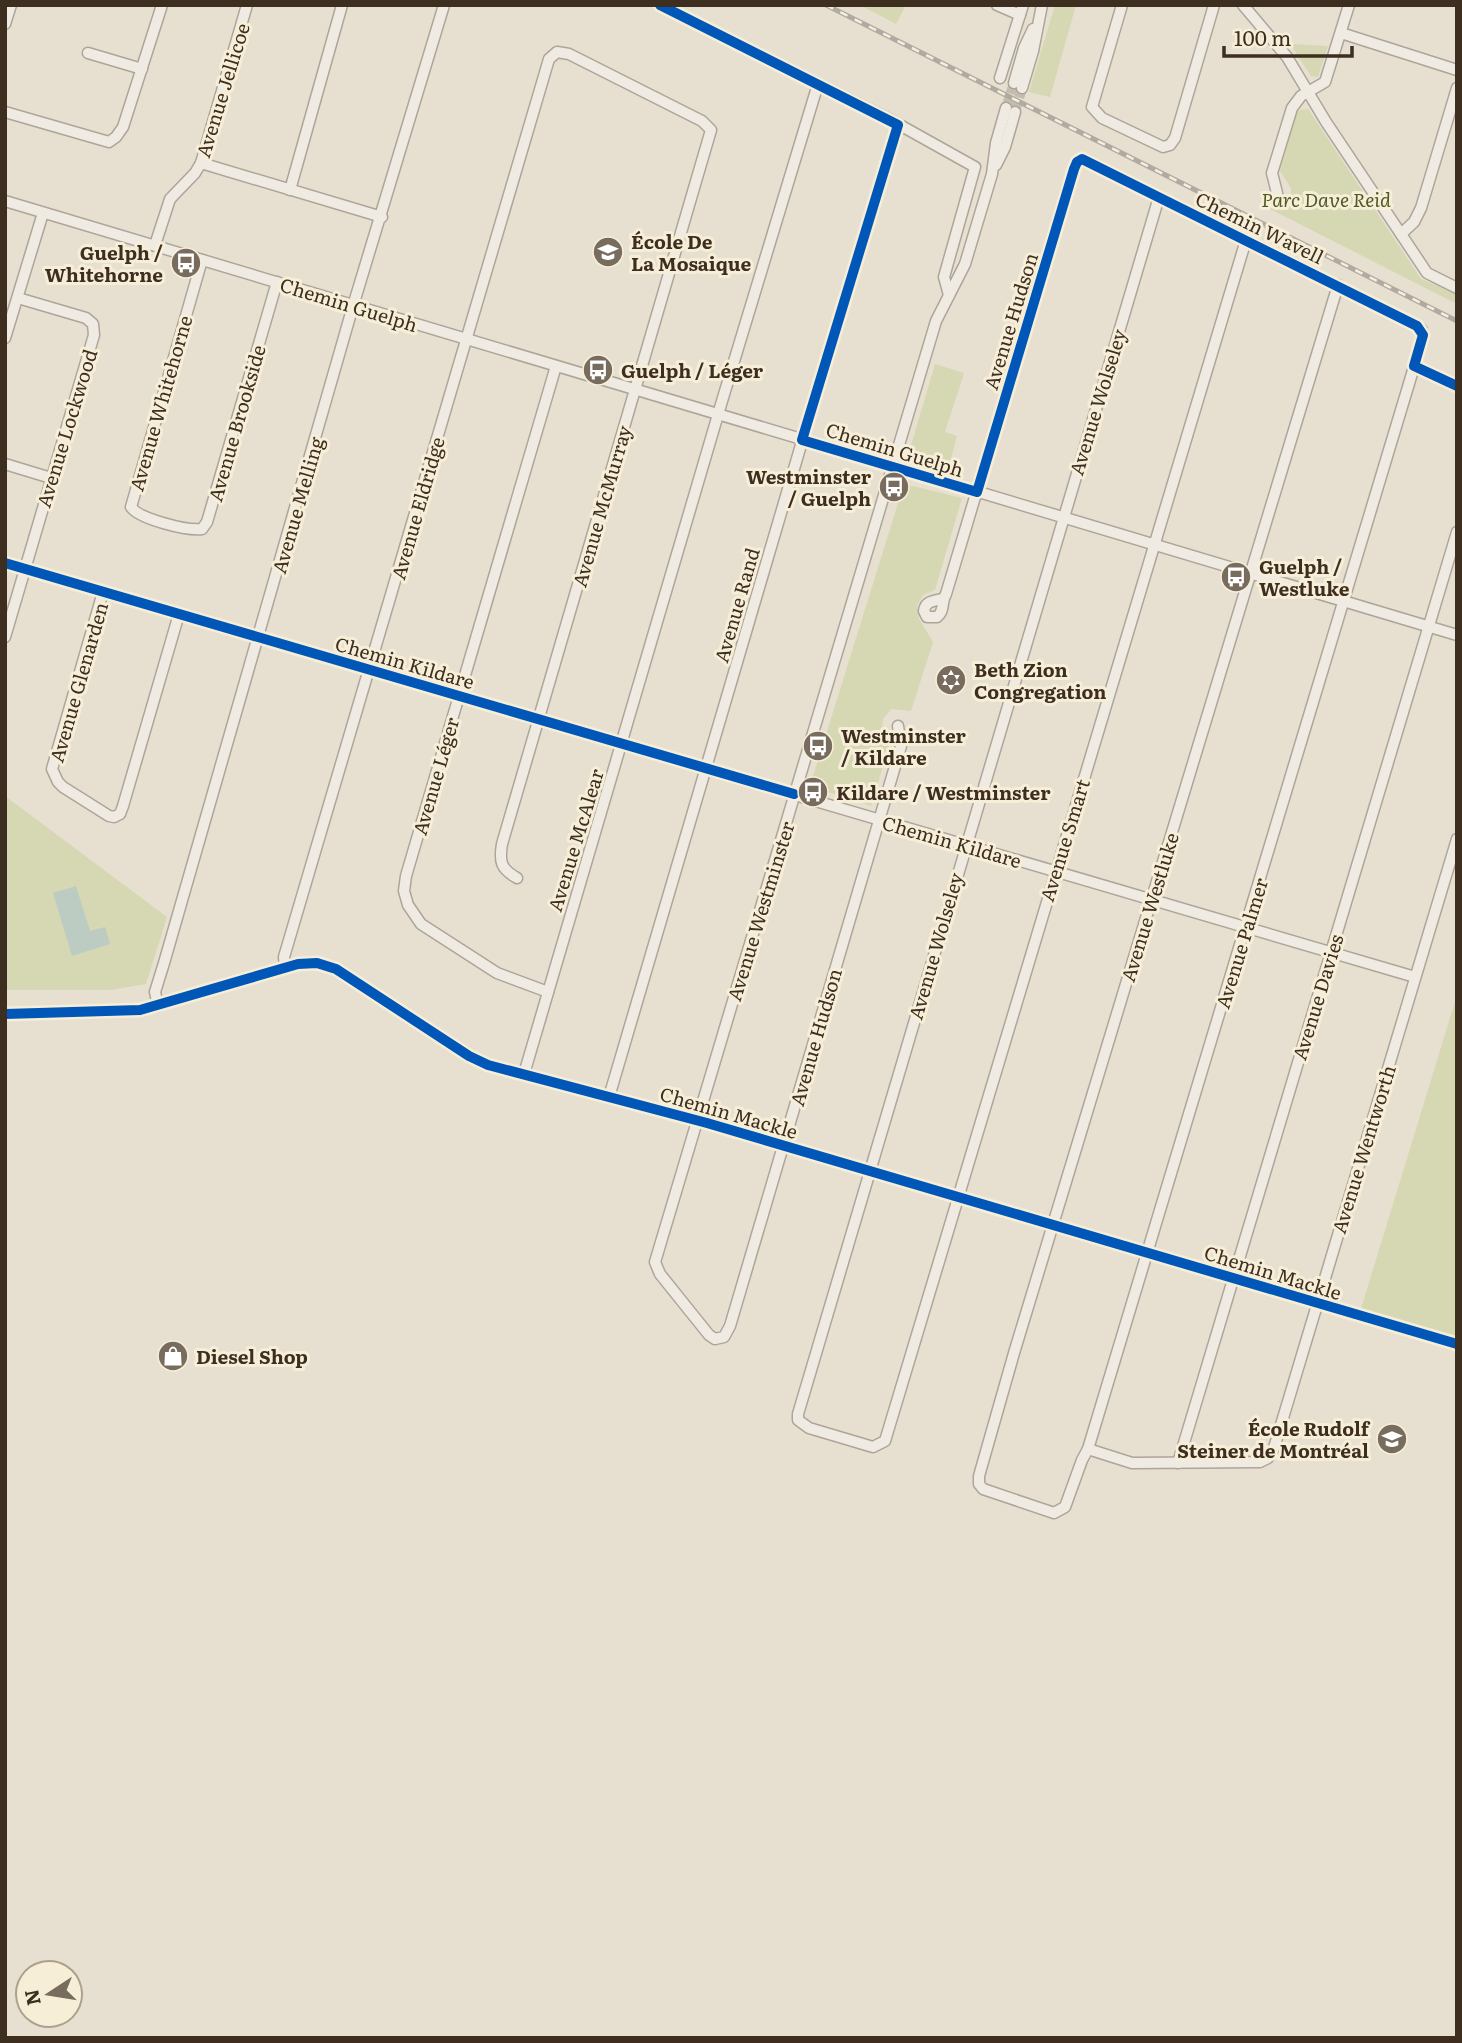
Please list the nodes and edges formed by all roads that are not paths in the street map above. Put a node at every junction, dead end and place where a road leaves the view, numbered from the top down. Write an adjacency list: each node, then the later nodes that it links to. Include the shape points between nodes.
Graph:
1 (11, 5): 14 (street)
2 (162, 5): 17 (street)
3 (247, 5): 29 (street, Avenue Jellicoe)
4 (342, 5): 30 (street)
5 (444, 5): 35 (street, Avenue Melling)
6 (660, 5): 20 (street)
7 (997, 5): 13 (street)
8 (1042, 5): 21 (street, via 1024,48)
9 (1122, 5): 10 (street, via 1092,107 1098,116 1165,147 1175,138)
10 (1214, 5)
11 (1243, 5): 23 (street, via 1279,46)
12 (1349, 5): 15 (street)
13 (1021, 10): 19 (street)
14 (5, 24)
15 (1341, 33): 18 (street); 23 (street, via 1325,82)
16 (88, 53): 17 (street)
17 (142, 69): 25 (street, via 123,127 109,142)
18 (1457, 70)
19 (1000, 78)
20 (818, 84): 26 (street); 53 (street, Avenue McAlear)
21 (1018, 85)
22 (1457, 88): 36 (street, via 1421,208)
23 (1308, 92): 31 (street, via 1292,108 1272,176); 36 (street)
24 (1011, 110): 43 (street, Avenue Westminster, via 1005,147 992,174 963,270)
25 (5, 112)
26 (898, 125): 43 (street, Avenue Westminster, via 975,167 944,277); 54 (street, Avenue Rand)
27 (711, 128): 48 (street, Avenue Eldridge, via 557,51 549,60); 52 (street, Avenue McMurray)
28 (1079, 161): 32 (street, Chemin Wavell, via 1086,160); 58 (street, Avenue Hudson)
29 (201, 163): 30 (street); 38 (street, Avenue Jellicoe, via 170,199)
30 (290, 190): 35 (street)
31 (1277, 193)
32 (1159, 197): 37 (street, Chemin Wavell); 59 (street, Avenue Wolseley)
33 (5, 201): 34 (street, Chemin Guelph)
34 (43, 212): 38 (street, Chemin Guelph); 44 (street)
35 (382, 216): 45 (street, Avenue Melling)
36 (1401, 234): 42 (street, via 1427,274)
37 (1246, 240): 41 (street, Chemin Wavell); 62 (street, Avenue Smart)
38 (155, 245): 39 (street, Chemin Guelph)
39 (202, 260): 40 (street, Chemin Guelph); 60 (street, Avenue Whitehorne, via 131,507 135,513)
40 (276, 282): 45 (street, Chemin Guelph); 60 (street, Avenue Brookside, via 207,522 202,529 193,530)
41 (1338, 285): 46 (street, Chemin Wavell); 65 (street, Avenue Westluke)
42 (1457, 288)
43 (949, 295): 56 (street, Avenue Westminster, via 936,321)
44 (18, 298): 47 (street); 57 (street, Avenue Lockwood, via 93,324 94,335)
45 (354, 306): 48 (street, Chemin Guelph); 73 (street, Avenue Melling)
46 (1423, 332): 50 (street, Avenue Palmer)
47 (5, 338)
48 (467, 339): 49 (street, Chemin Guelph); 74 (street, Avenue Eldridge)
49 (556, 366): 52 (street, Chemin Guelph); 75 (street, Avenue Léger)
50 (1414, 366): 51 (street); 68 (street, Avenue Palmer)
51 (1457, 386)
52 (635, 390): 53 (street, Chemin Guelph); 76 (street, Avenue McMurray)
53 (718, 415): 54 (street, Chemin Guelph); 78 (street, Avenue McAlear)
54 (803, 440): 56 (street, Chemin Guelph); 79 (street, Avenue Rand)
55 (5, 464): 57 (street)
56 (892, 466): 58 (street, Chemin Guelph); 80 (street, Avenue Westminster)
57 (51, 478): 64 (street, Avenue Lockwood)
58 (976, 492): 59 (street, Chemin Guelph); 67 (street, Avenue Hudson)
59 (1062, 518): 62 (street, Chemin Guelph); 83 (street, Avenue Wolseley)
60 (167, 523)
61 (1457, 532): 70 (street, Avenue Davies)
62 (1153, 545): 65 (street, Chemin Guelph); 84 (street, Avenue Smart)
63 (5, 563): 64 (street, Chemin Kildare)
64 (25, 569): 66 (street, Chemin Kildare); 72 (street, Avenue Lockwood)
65 (1250, 573): 68 (street, Chemin Guelph); 86 (street, Avenue Westluke)
66 (103, 592): 69 (street, Chemin Kildare); 69 (street, Avenue Glenarden, via 52,769 58,782 109,817 120,814)
67 (942, 599)
68 (1344, 601): 70 (street, Chemin Guelph); 87 (street, Avenue Palmer)
69 (179, 614): 73 (street, Chemin Kildare)
70 (1428, 627): 71 (street, Chemin Guelph); 88 (street, Avenue Davies)
71 (1457, 635)
72 (5, 638)
73 (259, 638): 74 (street, Chemin Kildare); 92 (street, Avenue Melling, via 155,992)
74 (369, 670): 75 (street, Chemin Kildare); 89 (street, Avenue Eldridge, via 284,957)
75 (459, 695): 76 (street, Chemin Kildare); 91 (street, Avenue Léger, via 406,876 406,901 421,924 492,970)
76 (538, 719): 78 (street, Chemin Kildare); 85 (street, Avenue McMurray, via 500,858 502,867)
77 (898, 726): 81 (street, Avenue Hudson, via 902,743)
78 (621, 744): 79 (street, Chemin Kildare); 91 (street, Avenue McAlear)
79 (706, 768): 80 (street, Chemin Kildare); 95 (street, Avenue Rand)
80 (794, 794): 81 (street, Chemin Kildare); 96 (street, Avenue Westminster)
81 (880, 820): 83 (street, Chemin Kildare); 97 (street, Avenue Hudson)
82 (1457, 839): 90 (street, Avenue Wentworth)
83 (965, 844): 84 (street, Chemin Kildare); 98 (street, Avenue Wolseley)
84 (1055, 871): 86 (street, Chemin Kildare); 99 (street, Avenue Smart)
85 (517, 878)
86 (1152, 900): 87 (street, Chemin Kildare); 100 (street, Avenue Westluke)
87 (1246, 927): 88 (street, Chemin Kildare); 101 (street, Avenue Palmer)
88 (1330, 952): 90 (street, Chemin Kildare); 102 (street, Avenue Davies)
89 (285, 967): 92 (street, Chemin Mackle); 94 (street, Chemin Mackle, via 307,963 331,967 474,1059)
90 (1415, 977): 103 (street, Avenue Wentworth)
91 (548, 992): 94 (street, Avenue McAlear)
92 (158, 1006): 93 (street, Chemin Mackle, via 117,1012)
93 (5, 1014)
94 (524, 1074): 95 (street, Chemin Mackle)
95 (609, 1097): 96 (street, Chemin Mackle)
96 (698, 1120): 97 (street, Chemin Mackle); 104 (street, Avenue Westminster, via 655,1266 709,1335 719,1339)
97 (783, 1146): 98 (street, Chemin Mackle); 104 (street, Avenue Hudson)
98 (869, 1170): 99 (street, Chemin Mackle); 106 (street, Avenue Wolseley, via 798,1420 873,1447)
99 (957, 1196): 100 (street, Chemin Mackle); 106 (street, Avenue Smart)
100 (1054, 1225): 101 (street, Chemin Mackle); 109 (street, Avenue Westluke, via 979,1476 983,1489)
101 (1148, 1253): 102 (street, Chemin Mackle); 107 (street, Avenue Palmer)
102 (1232, 1277): 103 (street, Chemin Mackle); 108 (street, Avenue Davies)
103 (1317, 1303): 105 (street, Chemin Mackle); 108 (street, Avenue Wentworth, via 1268,1458 1260,1462)
104 (726, 1335)
105 (1457, 1344)
106 (885, 1441)
107 (1088, 1449): 108 (street, via 1132,1463); 109 (street, Avenue Palmer, via 1060,1510 1054,1513)
108 (1178, 1463)
109 (1022, 1503)

